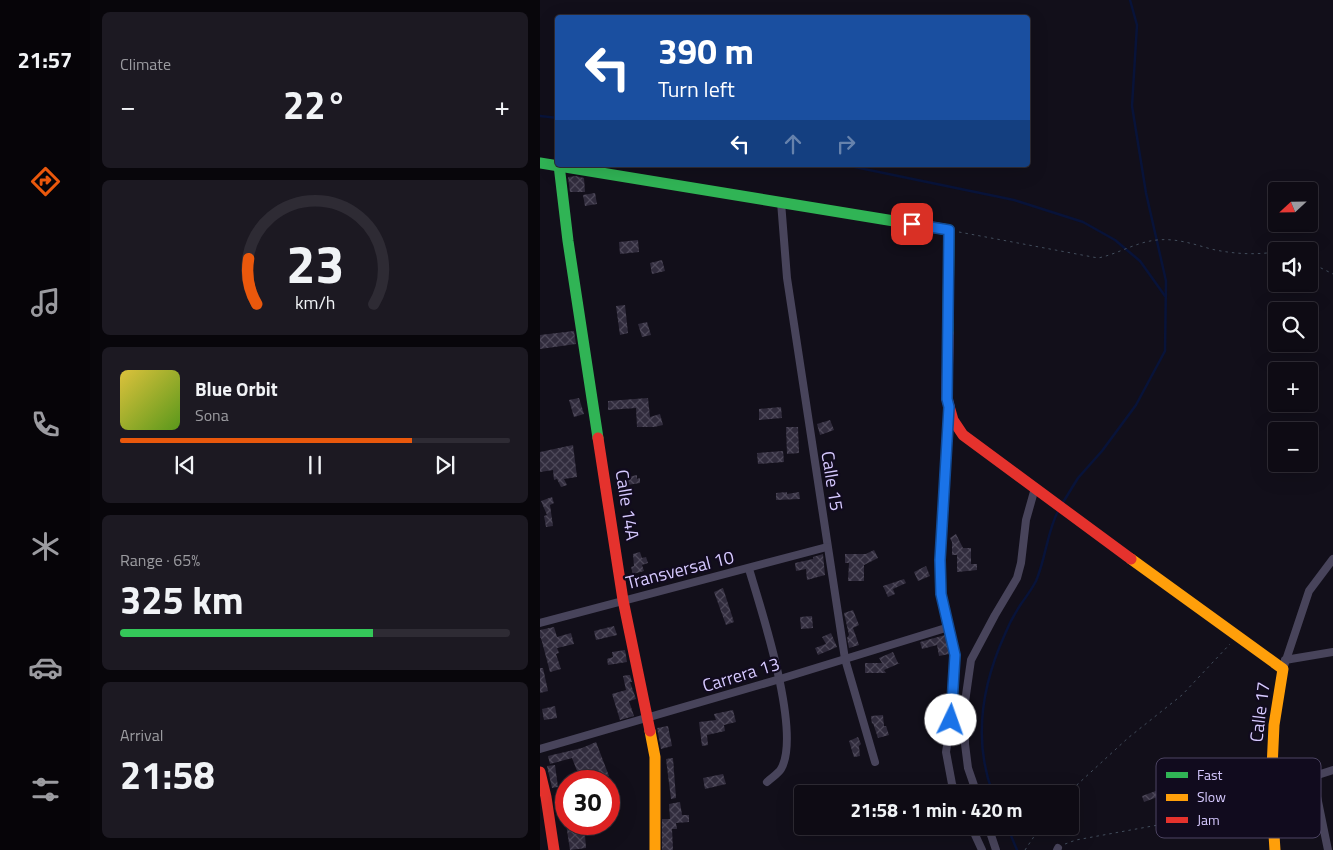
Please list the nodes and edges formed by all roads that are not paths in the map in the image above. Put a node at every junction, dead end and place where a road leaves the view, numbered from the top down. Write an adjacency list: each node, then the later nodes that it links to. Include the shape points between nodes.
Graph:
1 (540, 163): 2 (street)
2 (555, 165)
3 (559, 167): 11 (street, Calle 14A)
4 (571, 167): 5 (street)
5 (781, 202): 6 (street, via 949,230); 8 (street, Calle 15, via 787,278)
6 (949, 407): 7 (street, via 963,435); 13 (street, via 940,560 941,594)
7 (1035, 488): 16 (street, via 1236,637); 27 (street, via 1016,578 971,660 965,702 965,744)
8 (827, 547): 10 (street, Transversal 10); 15 (street, Calle 15)
9 (1333, 559): 16 (street, via 1309,591)
10 (749, 569): 11 (street, Transversal 10); 17 (street)
11 (623, 600): 12 (street, Transversal 10); 18 (street, Calle 14A)
12 (540, 623)
13 (949, 627): 15 (street, Carrera 13); 26 (street, via 955,655 946,752)
14 (1333, 652): 16 (street)
15 (845, 659): 17 (street, Carrera 13); 21 (street, Calle 15)
16 (1284, 664): 20 (street, Calle 17, via 1274,725)
17 (780, 679): 18 (street, Carrera 13); 25 (street, via 788,747 781,769)
18 (648, 719): 19 (street, Carrera 13); 32 (street, Calle 14A, via 655,757)
19 (540, 749)
20 (1273, 758)
21 (875, 762)
22 (1333, 770): 24 (street)
23 (540, 772): 31 (street)
24 (1321, 774)
25 (767, 782)
26 (952, 785)
27 (974, 785)
28 (1321, 816): 35 (street)
29 (975, 835): 33 (street)
30 (991, 835): 34 (street)
31 (554, 850)
32 (655, 850)
33 (982, 850)
34 (996, 850)
35 (1328, 850)

